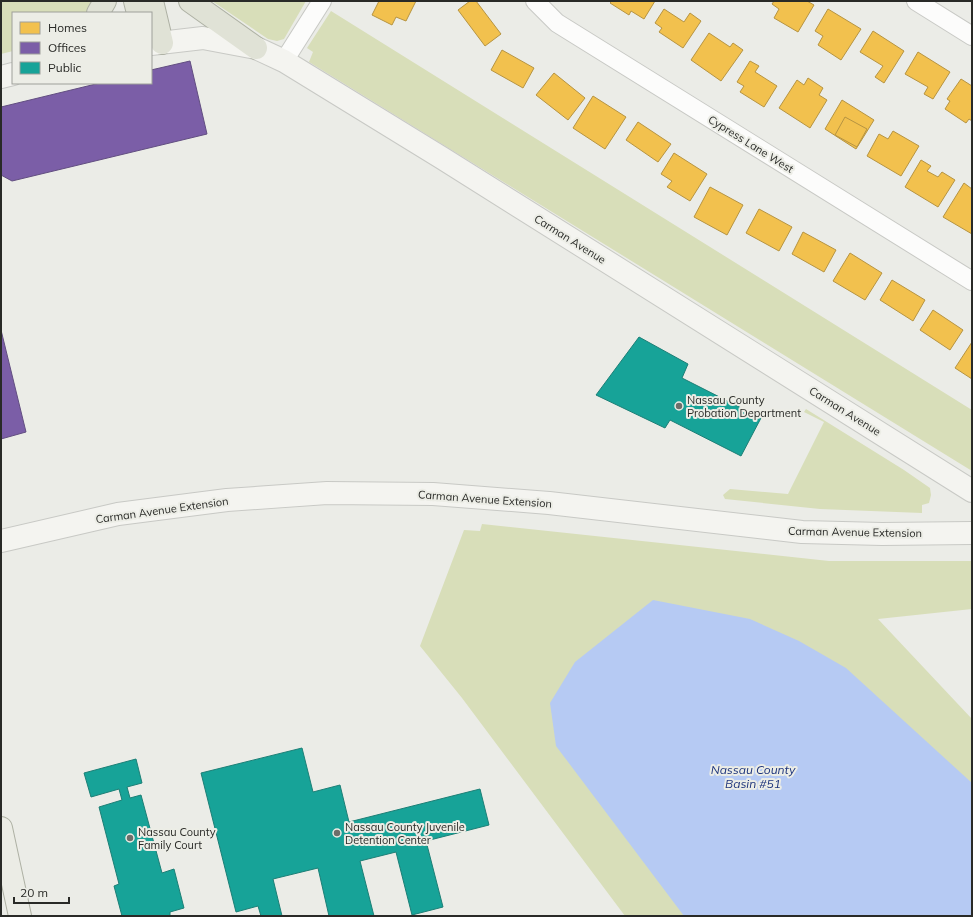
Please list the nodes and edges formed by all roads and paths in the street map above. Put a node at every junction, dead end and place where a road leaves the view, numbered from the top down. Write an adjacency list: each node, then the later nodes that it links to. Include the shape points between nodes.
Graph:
1 (105, 1): 8 (highway)
2 (135, 1): 9 (highway)
3 (152, 1): 11 (highway)
4 (190, 1): 12 (highway)
5 (322, 1): 13 (street)
6 (535, 1): 16 (street, Cypress Lane West, via 557,23)
7 (916, 1): 10 (street)
8 (99, 12)
9 (138, 12)
10 (972, 36)
11 (156, 43): 12 (main road, Carman Avenue, via 203,38)
12 (256, 48): 13 (main road, Carman Avenue)
13 (284, 61): 17 (main road, Carman Avenue)
14 (12, 74): 15 (main road)
15 (1, 77)
16 (972, 281)
17 (972, 491)
18 (972, 533): 19 (main road, Carman Avenue Extension, via 802,532 549,503 433,494 327,493 227,500 118,514)
19 (1, 541)
20 (1, 828): 21 (main road)
21 (20, 916)

